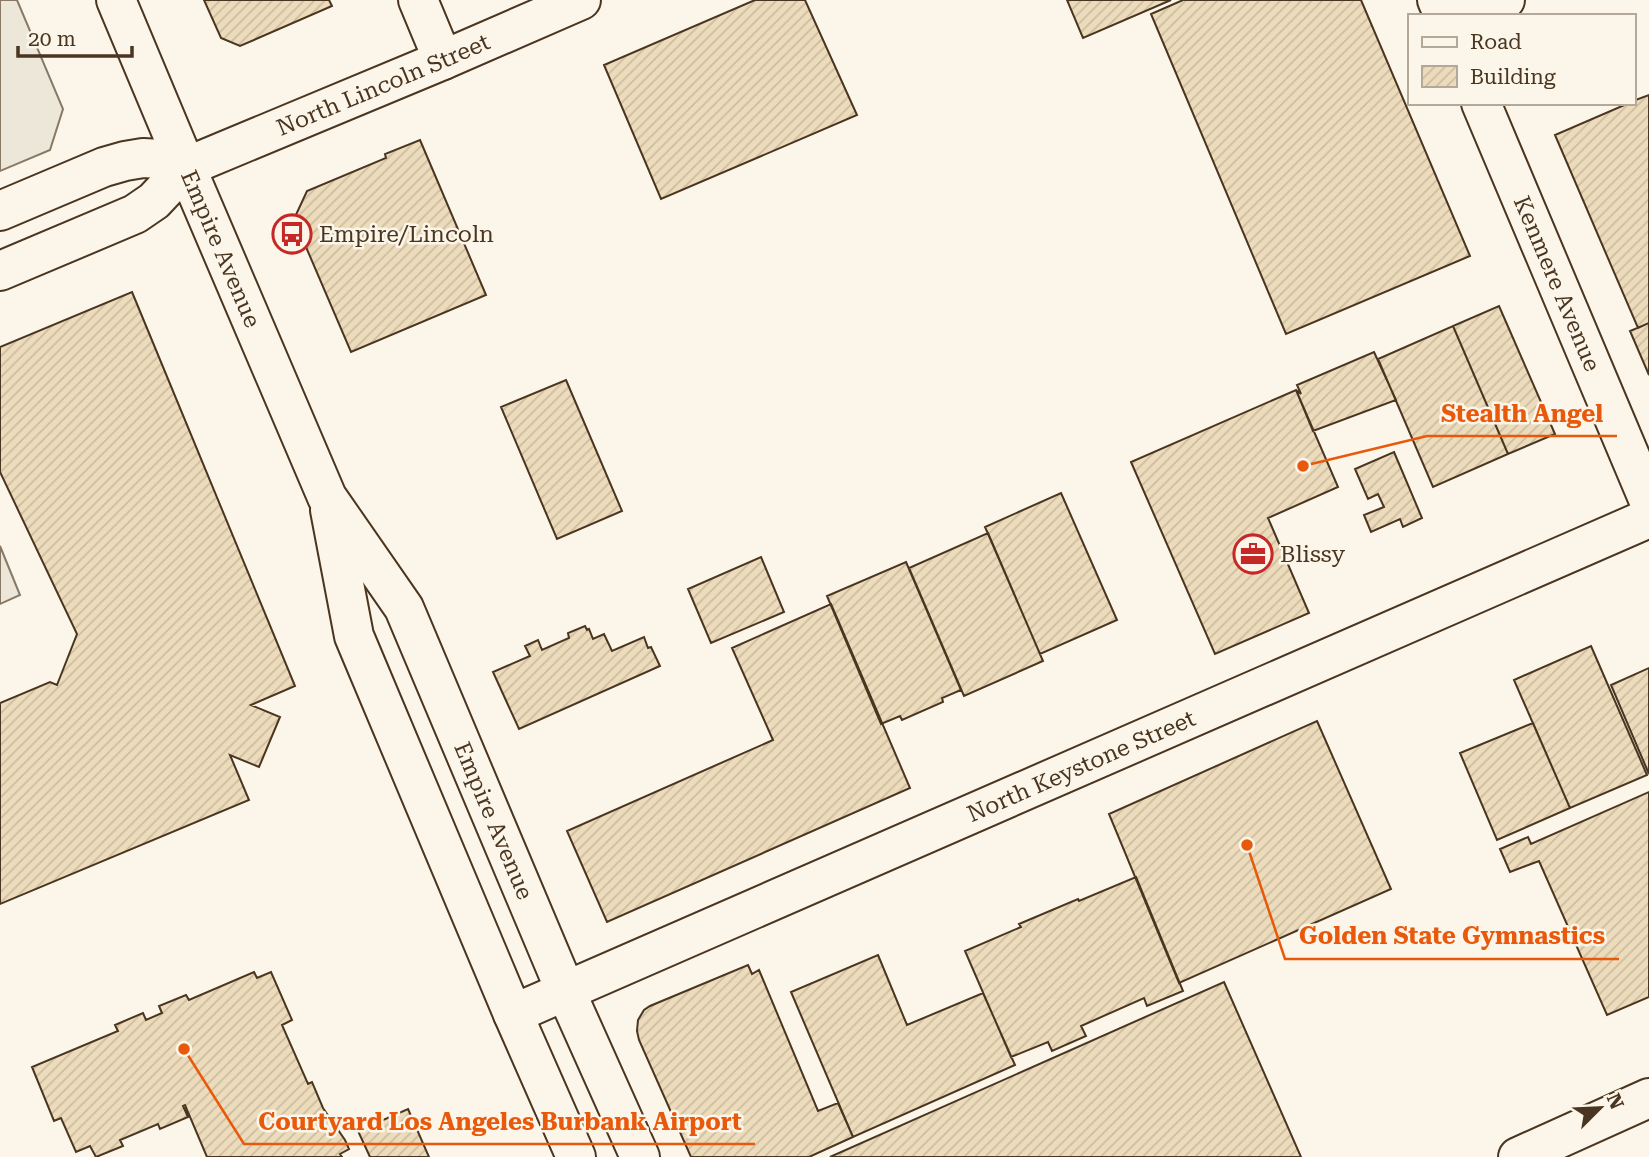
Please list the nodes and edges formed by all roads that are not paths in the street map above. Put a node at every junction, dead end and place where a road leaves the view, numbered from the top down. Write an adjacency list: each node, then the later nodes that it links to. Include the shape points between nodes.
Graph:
1 (116, 0): 8 (street, Empire Avenue)
2 (418, 0): 6 (street)
3 (581, 0): 6 (street, North Lincoln Street)
4 (1505, 0): 5 (street)
5 (1473, 14)
6 (443, 60): 8 (street, North Lincoln Street)
7 (1482, 105): 12 (street, Kenmere Avenue)
8 (186, 167): 9 (street, via 161,159 125,161); 10 (street, via 135,214); 11 (street, Empire Avenue)
9 (0, 211)
10 (0, 271)
11 (327, 497): 14 (street, Empire Avenue, via 404,608); 15 (street, Empire Avenue, via 354,636)
12 (1649, 501)
13 (1649, 518): 14 (street, North Keystone Street)
14 (566, 992): 15 (street, North Keystone Street); 18 (street, Empire Avenue)
15 (513, 1014): 17 (street, Empire Avenue)
16 (1649, 1098): 19 (street)
17 (576, 1157)
18 (640, 1157)
19 (1518, 1157)

